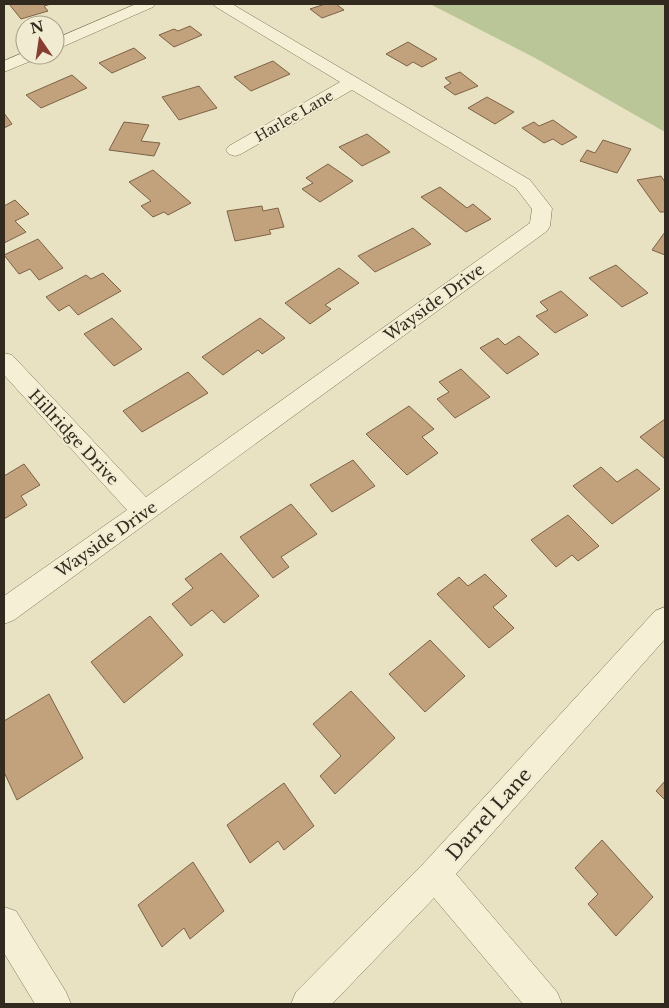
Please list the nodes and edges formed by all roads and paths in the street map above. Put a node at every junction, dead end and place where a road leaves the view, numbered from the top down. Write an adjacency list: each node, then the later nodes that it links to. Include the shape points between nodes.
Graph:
1 (148, 4): 3 (street)
2 (221, 4): 4 (street, Wayside Drive)
3 (65, 41)
4 (352, 82): 5 (street, Harlee Lane); 7 (street, Wayside Drive, via 523,184 542,208 540,226)
5 (234, 150)
6 (4, 361): 7 (street, Hillridge Drive)
7 (144, 512): 8 (street, Wayside Drive)
8 (4, 611)
9 (665, 620): 10 (street, Darrel Lane)
10 (435, 874): 13 (street, Darrel Lane); 14 (street)
11 (4, 923): 12 (street)
12 (54, 1004)
13 (308, 1004)
14 (545, 1004)

